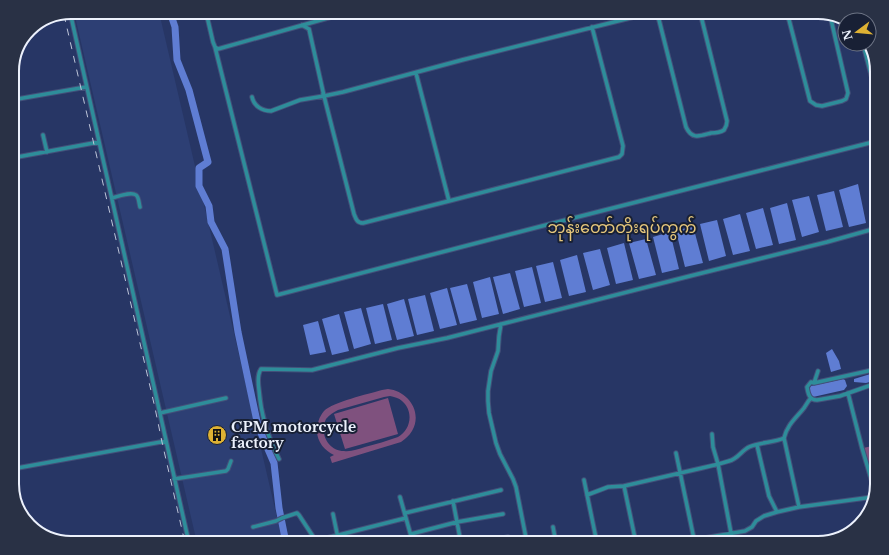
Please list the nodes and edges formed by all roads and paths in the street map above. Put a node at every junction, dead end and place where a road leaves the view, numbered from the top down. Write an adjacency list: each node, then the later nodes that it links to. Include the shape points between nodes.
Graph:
1 (71, 19): 15 (street)
2 (208, 19): 11 (street)
3 (324, 19): 9 (street)
4 (625, 19): 10 (street)
5 (659, 19): 6 (street, via 686,127 692,135 698,137 723,131 727,126)
6 (702, 19)
7 (789, 19): 8 (street, via 810,101 820,106 842,101 848,95)
8 (831, 21)
9 (302, 25): 11 (street, via 218,49); 16 (street, via 309,29)
10 (592, 27): 14 (street); 25 (street, via 624,146 622,154)
11 (215, 47): 21 (street, via 277,295)
12 (865, 52): 13 (street)
13 (870, 70)
14 (416, 73): 16 (street); 25 (street)
15 (86, 88): 18 (street); 20 (street)
16 (324, 96): 17 (street, via 300,100 271,111 258,107); 25 (street, via 357,220 363,223)
17 (252, 97)
18 (19, 99)
19 (43, 135): 22 (street)
20 (98, 142): 22 (street); 24 (street)
21 (870, 143)
22 (47, 152): 23 (street)
23 (19, 157)
24 (112, 198): 26 (street, via 134,194); 36 (street)
25 (449, 201)
26 (140, 207)
27 (870, 230): 28 (street)
28 (501, 324): 42 (street, via 312,370 261,369 258,382 259,399 267,433); 71 (street, via 498,351 488,391 489,413 500,454 516,487)
29 (818, 371): 31 (street)
30 (870, 371): 31 (street)
31 (814, 383): 35 (street, via 811,382 807,386)
32 (870, 385): 33 (street)
33 (848, 393): 35 (street, via 817,400); 47 (street)
34 (226, 398): 36 (street)
35 (811, 398): 38 (street, via 792,421)
36 (160, 413): 39 (street)
37 (712, 434): 44 (street)
38 (784, 438): 40 (street); 56 (street)
39 (166, 441): 45 (street); 48 (street)
40 (757, 445): 44 (street, via 730,461); 57 (street, via 769,496)
41 (676, 453): 46 (street)
42 (279, 459)
43 (231, 461): 48 (street, via 226,471)
44 (718, 464): 46 (street); 65 (street)
45 (19, 469)
46 (681, 474): 50 (street); 75 (street)
47 (870, 475)
48 (174, 479): 66 (street)
49 (584, 480): 52 (street)
50 (624, 486): 52 (street, via 608,487); 74 (street)
51 (501, 490): 55 (street)
52 (587, 494): 73 (street)
53 (400, 497): 58 (street)
54 (868, 498): 56 (street)
55 (453, 501): 58 (street); 62 (street)
56 (799, 507): 57 (street)
57 (777, 512): 65 (street, via 764,516 745,531)
58 (405, 513): 61 (street)
59 (333, 514): 68 (street)
60 (503, 514): 62 (street)
61 (406, 518): 68 (street); 69 (street)
62 (457, 522): 69 (street); 70 (street)
63 (253, 527): 67 (street, via 297,513)
64 (553, 527): 72 (street)
65 (731, 533): 76 (street)
66 (187, 536)
67 (312, 536)
68 (337, 536)
69 (411, 536)
70 (460, 536)
71 (526, 536)
72 (555, 536)
73 (596, 536)
74 (635, 536)
75 (693, 536)
76 (712, 536)

